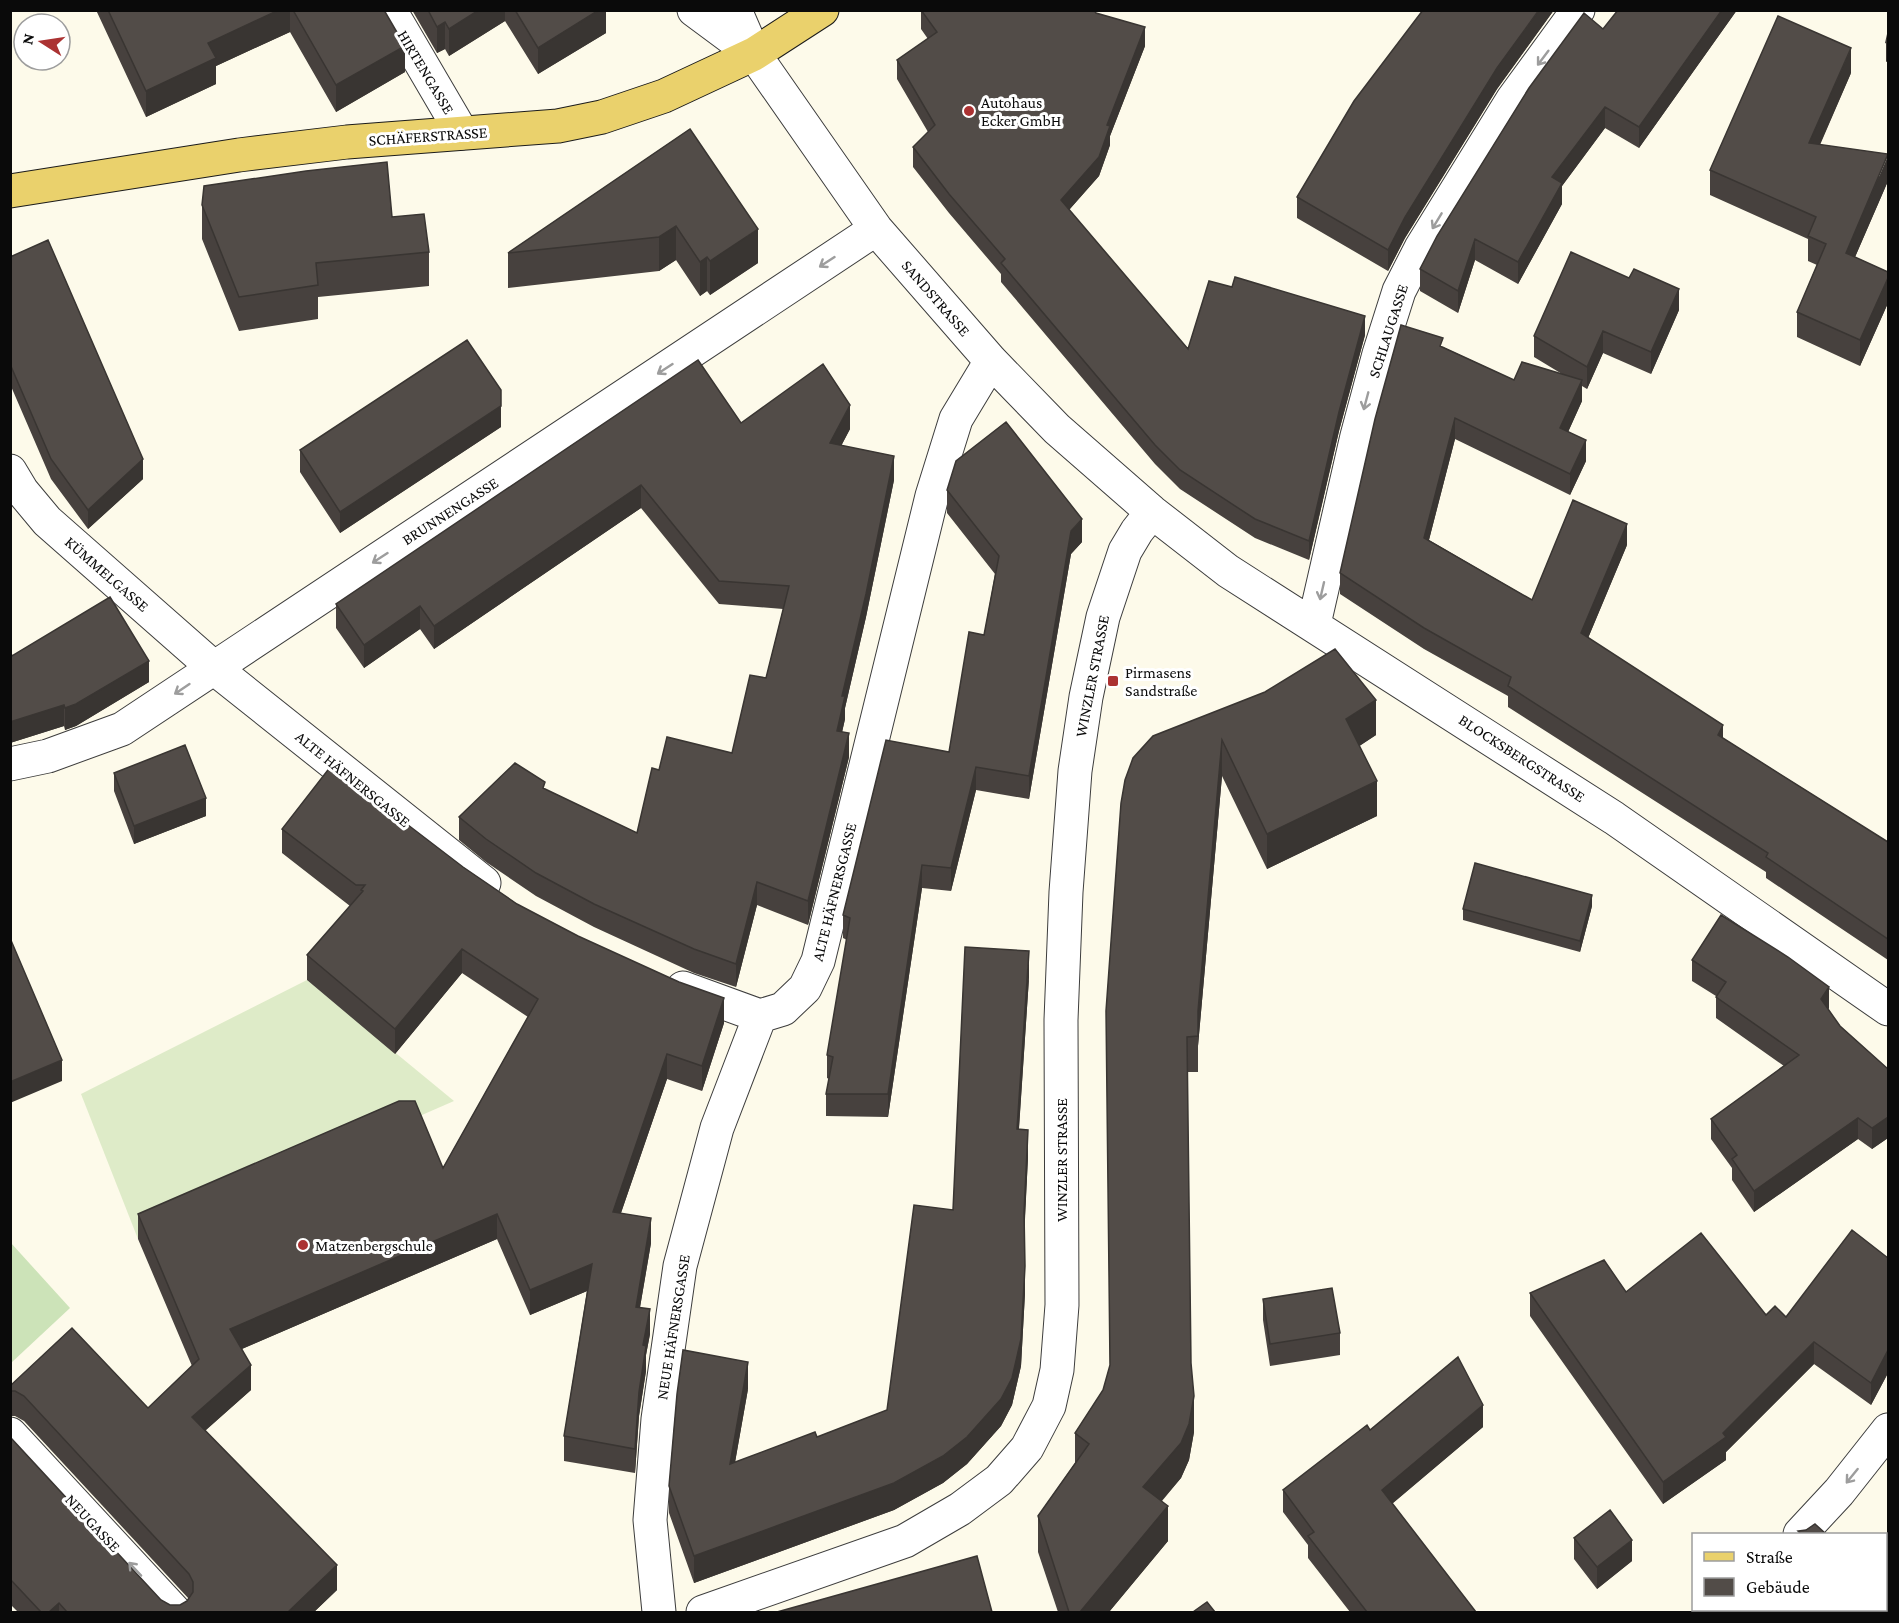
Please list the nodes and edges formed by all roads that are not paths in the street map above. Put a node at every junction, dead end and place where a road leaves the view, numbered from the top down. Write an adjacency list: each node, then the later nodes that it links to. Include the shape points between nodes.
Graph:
1 (390, 10): 7 (street, HIRTENGASSE)
2 (694, 10): 6 (street, SANDSTRASSE)
3 (735, 10): 6 (street, SANDSTRASSE)
4 (822, 10): 6 (main road, SCHÄFERSTRASSE)
5 (1578, 10): 13 (street, SCHLAUGASSE, one-way to 13, via 1507,108 1399,291 1357,436)
6 (754, 54): 7 (main road, SCHÄFERSTRASSE, via 664,96 602,117 558,126); 9 (street, SANDSTRASSE)
7 (462, 133): 8 (main road, SCHÄFERSTRASSE, via 239,155)
8 (10, 191)
9 (876, 230): 10 (street, SANDSTRASSE); 14 (street, BRUNNENGASSE, one-way to 14)
10 (991, 361): 12 (street, SANDSTRASSE, via 1057,429); 19 (street, ALTE HÄFNERSGASSE, via 956,419 932,496 818,961 805,988 783,1009)
11 (10, 471): 14 (street, KÜMMELGASSE, via 46,521)
12 (1152, 512): 13 (street, BLOCKSBERGSTRASSE, via 1228,571); 26 (street, WINZLER STRASSE, via 1125,551 1103,617 1075,771 1061,1020 1062,1305 1057,1370 1049,1406 1027,1448 999,1480 960,1509 905,1541)
13 (1314, 624): 18 (street, BLOCKSBERGSTRASSE, via 1614,818)
14 (214, 668): 15 (street, BRUNNENGASSE, one-way to 15, via 122,729 48,756); 16 (street, ALTE HÄFNERSGASSE)
15 (10, 764)
16 (509, 900)
17 (657, 976): 19 (street)
18 (1888, 1010)
19 (760, 1016): 25 (street, NEUE HÄFNERSGASSE, via 717,1128 680,1266 658,1419 650,1520)
20 (1888, 1430): 22 (street, one-way to 22)
21 (10, 1434): 24 (street, NEUGASSE, one-way to 21)
22 (1801, 1533)
23 (1725, 1611): 27 (street)
24 (175, 1612)
25 (659, 1612)
26 (703, 1612)
27 (1720, 1612)

